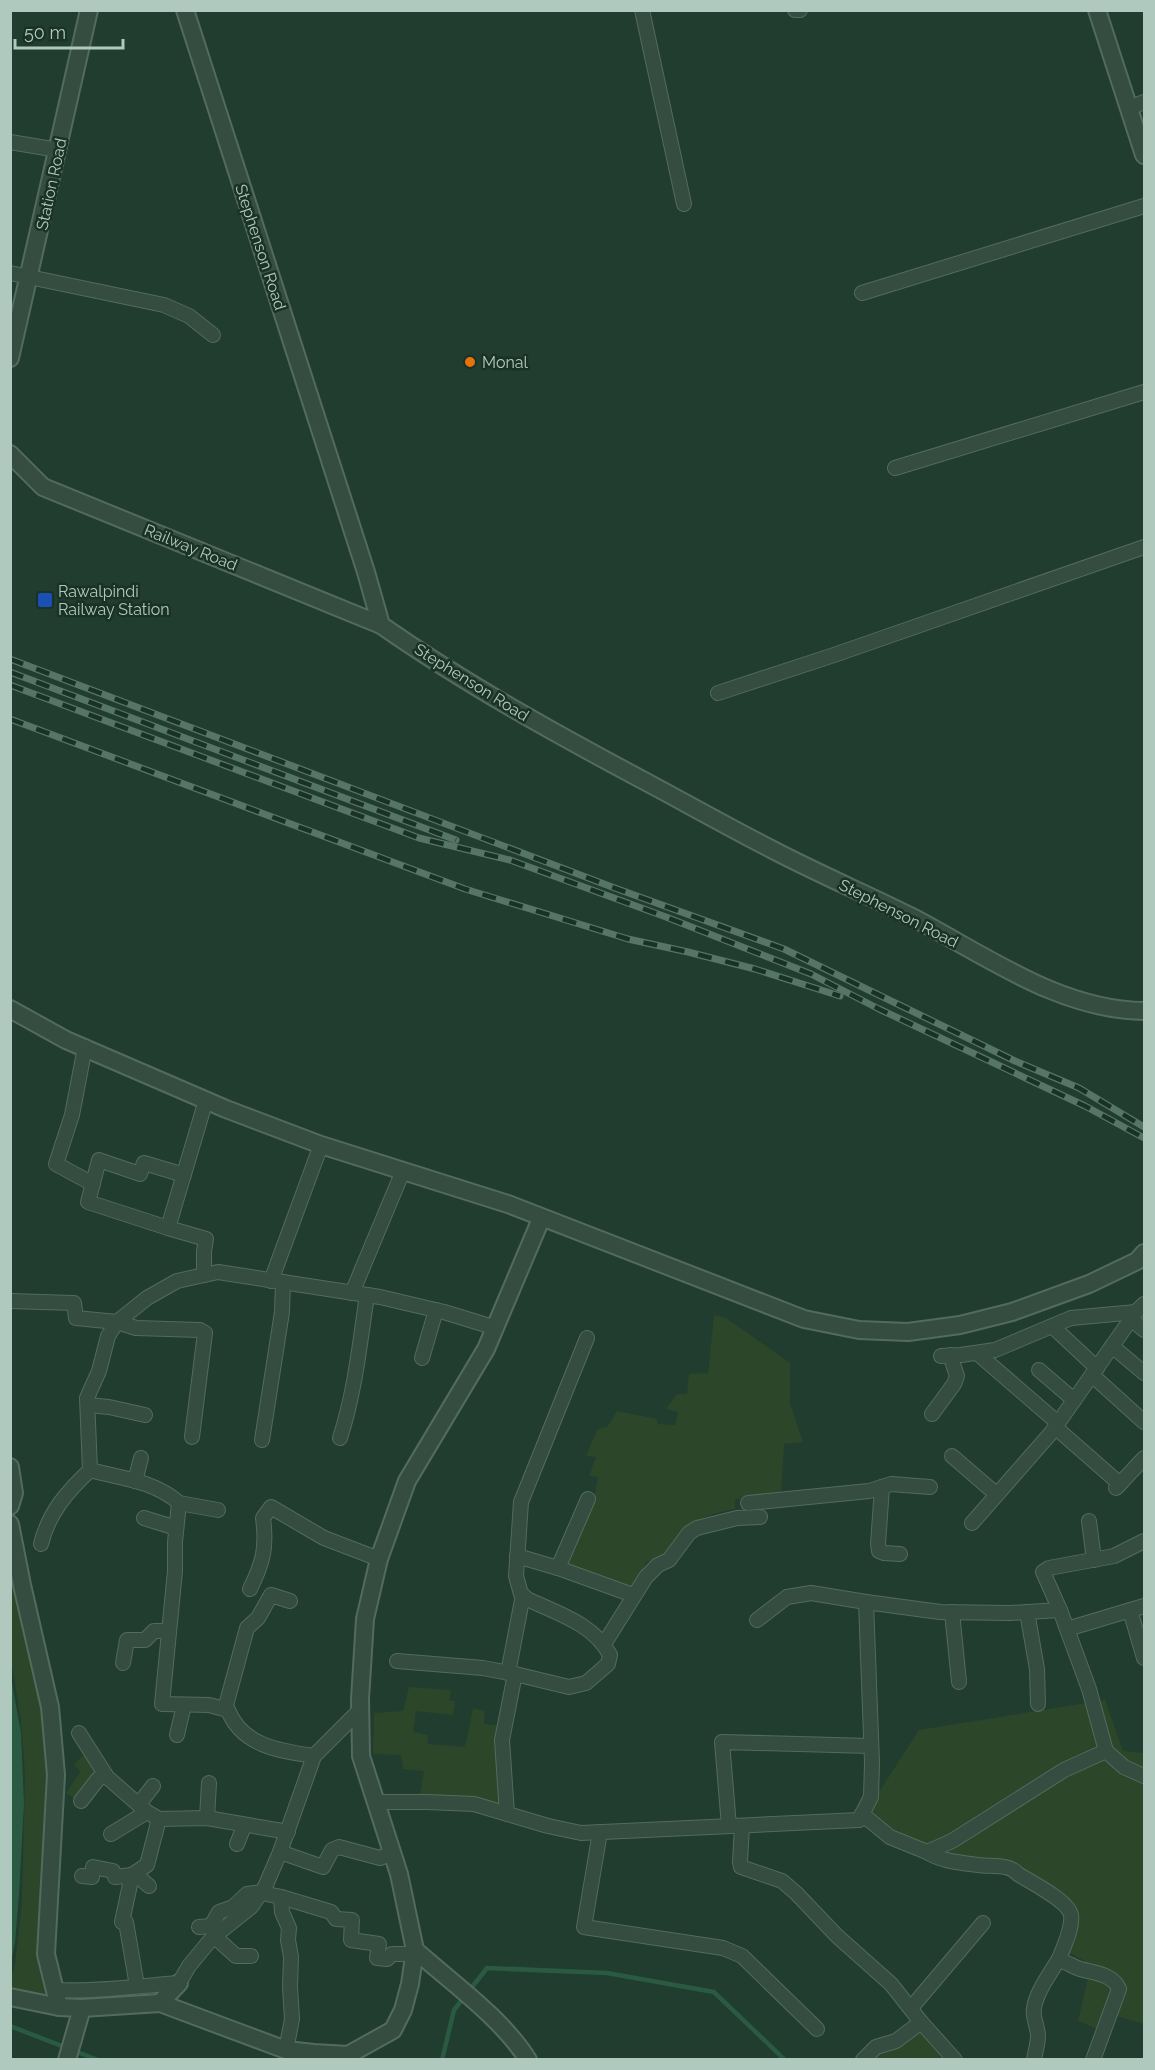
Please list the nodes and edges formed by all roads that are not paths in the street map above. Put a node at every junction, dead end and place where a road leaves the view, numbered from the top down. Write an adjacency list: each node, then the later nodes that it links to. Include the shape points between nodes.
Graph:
1 (89, 10): 9 (street, Station Road)
2 (185, 10): 22 (street, Stephenson Road)
3 (642, 10): 11 (street)
4 (795, 10): 5 (street)
5 (800, 10)
6 (1098, 10): 7 (street)
7 (1137, 105): 10 (street)
8 (10, 142): 9 (street)
9 (58, 150): 14 (street, Station Road)
10 (1144, 155)
11 (684, 204)
12 (1144, 206): 15 (street)
13 (10, 273): 14 (street)
14 (30, 276): 16 (street, via 164,305 189,316); 17 (street, Station Road)
15 (862, 293)
16 (213, 335)
17 (10, 357)
18 (1144, 392): 20 (street)
19 (10, 454): 22 (street, Railway Road, via 43,487)
20 (895, 468)
21 (1144, 547): 23 (street)
22 (381, 625): 25 (street, Stephenson Road, via 468,682 595,755 1024,977 1072,999)
23 (718, 693)
24 (10, 1009): 26 (street)
25 (1144, 1011)
26 (85, 1047): 27 (street); 31 (street, via 72,1115 56,1164)
27 (206, 1100): 28 (street); 30 (street)
28 (321, 1145): 29 (street); 36 (street)
29 (403, 1172): 32 (street, via 508,1204); 37 (street)
30 (184, 1175): 31 (street, via 144,1163 140,1174 99,1160); 33 (street)
31 (93, 1184): 33 (street, via 88,1202)
32 (541, 1219): 34 (street, via 804,1319 859,1330 908,1332 1012,1312 1089,1284 1137,1261); 43 (street)
33 (168, 1228): 35 (street, via 206,1239)
34 (1144, 1253)
35 (204, 1275): 36 (street, via 218,1272); 41 (street, via 177,1281)
36 (277, 1282): 37 (street); 60 (street, via 282,1312)
37 (360, 1294): 39 (street); 59 (street, via 354,1378)
38 (10, 1301): 41 (street, via 74,1303 76,1318)
39 (436, 1310): 43 (street); 48 (street)
40 (1137, 1312): 42 (street, via 1071,1318); 44 (street); 46 (street)
41 (117, 1322): 53 (street, via 108,1336); 58 (street, via 136,1328 206,1333)
42 (1052, 1326): 47 (street, via 995,1350); 50 (street)
43 (496, 1328): 85 (street, via 407,1481)
44 (1144, 1330)
45 (587, 1338): 84 (street, via 521,1502)
46 (1112, 1346): 50 (street); 51 (street)
47 (977, 1353): 55 (street, via 946,1356 957,1376); 57 (street)
48 (422, 1358)
49 (1039, 1370): 52 (street)
50 (1094, 1372): 52 (street); 56 (street)
51 (1144, 1373)
52 (1074, 1400): 57 (street)
53 (88, 1405): 54 (street); 65 (street)
54 (145, 1414)
55 (932, 1414)
56 (1144, 1422)
57 (1057, 1425): 63 (street, via 1118,1486); 69 (street)
58 (192, 1437)
59 (340, 1438)
60 (262, 1440)
61 (952, 1456): 69 (street)
62 (141, 1458): 66 (street)
63 (1144, 1458)
64 (10, 1467): 73 (street, via 14,1493)
65 (90, 1470): 66 (street); 82 (street, via 57,1504)
66 (135, 1481): 71 (street)
67 (882, 1487): 68 (street); 72 (street); 83 (street, via 879,1551)
68 (930, 1487)
69 (996, 1494): 78 (street)
70 (588, 1499): 87 (street)
71 (179, 1503): 74 (street); 80 (street)
72 (748, 1503)
73 (10, 1506)
74 (218, 1510)
75 (760, 1517): 90 (street, via 697,1528 669,1560 646,1576)
76 (144, 1518): 80 (street)
77 (1089, 1521): 86 (street)
78 (972, 1523)
79 (10, 1524): 148 (street, via 50,1707 56,1775 46,1954)
80 (176, 1528): 100 (street)
81 (1144, 1541): 86 (street, via 1114,1556)
82 (41, 1544)
83 (900, 1554)
84 (517, 1556): 87 (street); 89 (street, via 516,1576)
85 (379, 1559): 88 (street, via 324,1538 271,1507 263,1518 266,1535 262,1566); 110 (street, via 365,1619)
86 (1094, 1560): 94 (street, via 1042,1572)
87 (558, 1568): 90 (street)
88 (250, 1589)
89 (524, 1595): 101 (street, via 591,1630); 105 (street)
90 (633, 1595): 101 (street)
91 (290, 1601): 109 (street, via 271,1596 247,1628)
92 (866, 1602): 96 (street); 98 (street, via 811,1593 787,1597); 113 (street)
93 (1144, 1606): 95 (street)
94 (1060, 1610): 97 (street); 99 (street)
95 (1130, 1610): 99 (street); 102 (street)
96 (952, 1612): 97 (street); 106 (street)
97 (1027, 1612): 107 (street, via 1037,1669)
98 (757, 1620)
99 (1067, 1629): 114 (street)
100 (169, 1631): 104 (street, via 154,1631 145,1640 127,1640); 108 (street, via 162,1704)
101 (604, 1644): 105 (street, via 610,1655 608,1664 586,1683 569,1687)
102 (1144, 1658)
103 (397, 1661): 105 (street)
104 (123, 1663)
105 (511, 1674): 123 (street, via 501,1740)
106 (959, 1682)
107 (1038, 1704)
108 (184, 1705): 109 (street); 112 (street)
109 (225, 1709): 115 (street, via 238,1728 260,1744)
110 (360, 1710): 115 (street); 121 (street, via 361,1756)
111 (79, 1733): 116 (street)
112 (177, 1735)
113 (871, 1746): 124 (street, via 871,1797); 127 (street, via 722,1742)
114 (1106, 1751): 117 (street, via 1124,1767); 133 (street, via 1064,1770 952,1841)
115 (314, 1756): 128 (street)
116 (104, 1767): 120 (street); 122 (street)
117 (1144, 1776)
118 (209, 1783): 125 (street)
119 (153, 1786): 122 (street)
120 (81, 1801)
121 (375, 1802): 123 (street, via 474,1804); 134 (street)
122 (148, 1812): 125 (street); 130 (street); 135 (street, via 147,1865)
123 (507, 1814): 129 (street, via 581,1833)
124 (862, 1814): 127 (street, via 859,1820); 133 (street, via 890,1837)
125 (207, 1818): 126 (street)
126 (244, 1826): 128 (street); 131 (street)
127 (736, 1826): 129 (street); 153 (street, via 741,1867 782,1881 891,1984)
128 (288, 1832): 132 (street)
129 (600, 1832): 155 (street, via 584,1927 723,1948 742,1956)
130 (111, 1834)
131 (237, 1844)
132 (280, 1852): 134 (street, via 323,1866 332,1850 339,1847 380,1858); 138 (street)
133 (927, 1852): 145 (street, via 976,1865 1014,1869 1058,1899 1071,1916)
134 (392, 1853): 143 (street)
135 (134, 1875): 136 (street, via 115,1877 113,1871 93,1866 92,1876); 137 (street); 147 (street, via 122,1922 126,1922)
136 (82, 1876)
137 (149, 1886)
138 (264, 1889): 139 (street, via 267,1894); 141 (street, via 219,1912 211,1926); 142 (street, via 251,1907)
139 (282, 1897): 143 (street, via 331,1912 336,1919 352,1920 351,1940 379,1944 377,1958); 156 (street, via 291,1957 292,2019)
140 (983, 1923): 153 (street)
141 (199, 1927)
142 (214, 1936): 144 (street, via 236,1956); 146 (street)
143 (415, 1952): 156 (street, via 403,2010 393,2030 348,2055); 158 (street, via 492,2018)
144 (251, 1956)
145 (1060, 1957): 161 (street, via 1034,2008 1038,2037); 162 (street, via 1113,1981 1119,1989)
146 (179, 1983): 147 (street); 150 (street)
147 (137, 1986): 148 (street)
148 (55, 1990): 151 (street)
149 (10, 1997): 151 (street)
150 (160, 2003): 152 (street); 156 (street)
151 (59, 2007): 152 (street)
152 (82, 2008): 157 (street)
153 (911, 2008): 154 (street)
154 (921, 2022): 159 (street); 160 (street)
155 (817, 2029)
156 (286, 2050)
157 (67, 2060)
158 (528, 2060)
159 (863, 2060)
160 (955, 2060)
161 (1034, 2060)
162 (1093, 2060)

